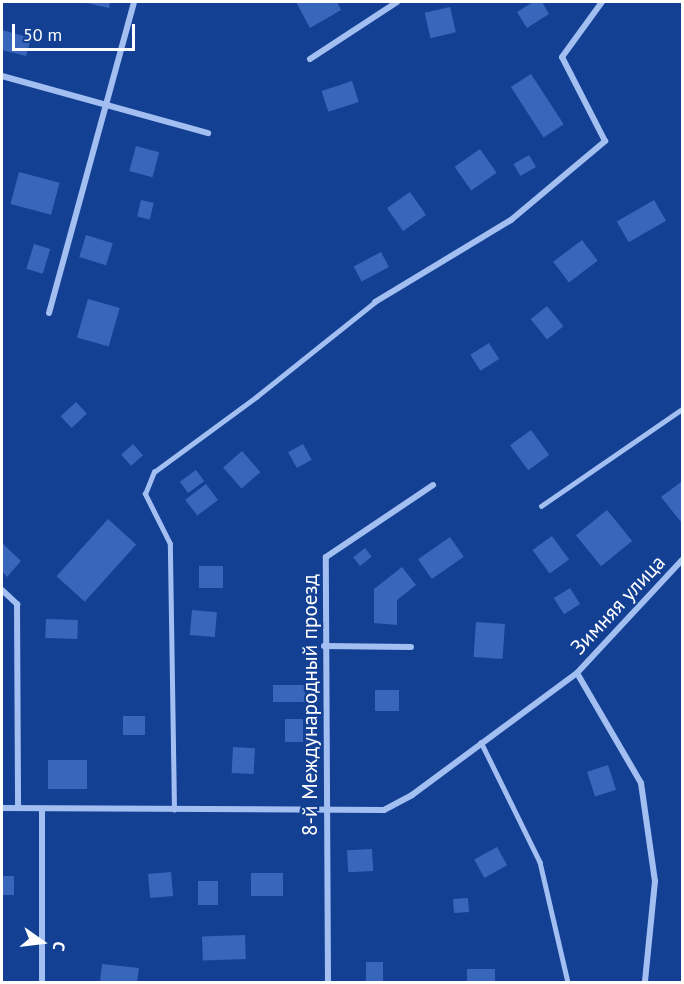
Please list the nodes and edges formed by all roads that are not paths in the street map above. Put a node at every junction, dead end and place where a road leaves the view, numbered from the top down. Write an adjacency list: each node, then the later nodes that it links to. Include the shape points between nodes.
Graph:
1 (134, 2): 6 (street)
2 (397, 2): 4 (street)
3 (602, 2): 8 (street, via 561,57 605,141 511,220)
4 (310, 59)
5 (2, 76): 6 (street)
6 (105, 105): 7 (street); 9 (street)
7 (208, 133)
8 (375, 302): 21 (lane, via 154,472 149,483 145,494 171,544)
9 (49, 313)
10 (682, 409): 12 (lane)
11 (434, 485): 15 (street, 8-й Международный проезд, via 326,557)
12 (541, 506)
13 (682, 560): 17 (street, Зимняя улица)
14 (2, 590): 19 (street, via 17,603)
15 (324, 646): 16 (street); 22 (street, 8-й Международный проезд)
16 (411, 647)
17 (577, 673): 18 (street, Зимняя улица); 27 (street, via 641,783 656,881)
18 (481, 742): 22 (street, Зимняя улица, via 412,795 384,810); 26 (lane, via 540,862)
19 (18, 807): 20 (street, Зимняя улица); 23 (street, Зимняя улица)
20 (2, 808)
21 (174, 810): 22 (street, Зимняя улица); 23 (street, Зимняя улица)
22 (328, 810): 25 (street, 8-й Международный проезд)
23 (42, 811): 24 (street)
24 (42, 982)
25 (328, 982)
26 (568, 982)
27 (645, 982)

